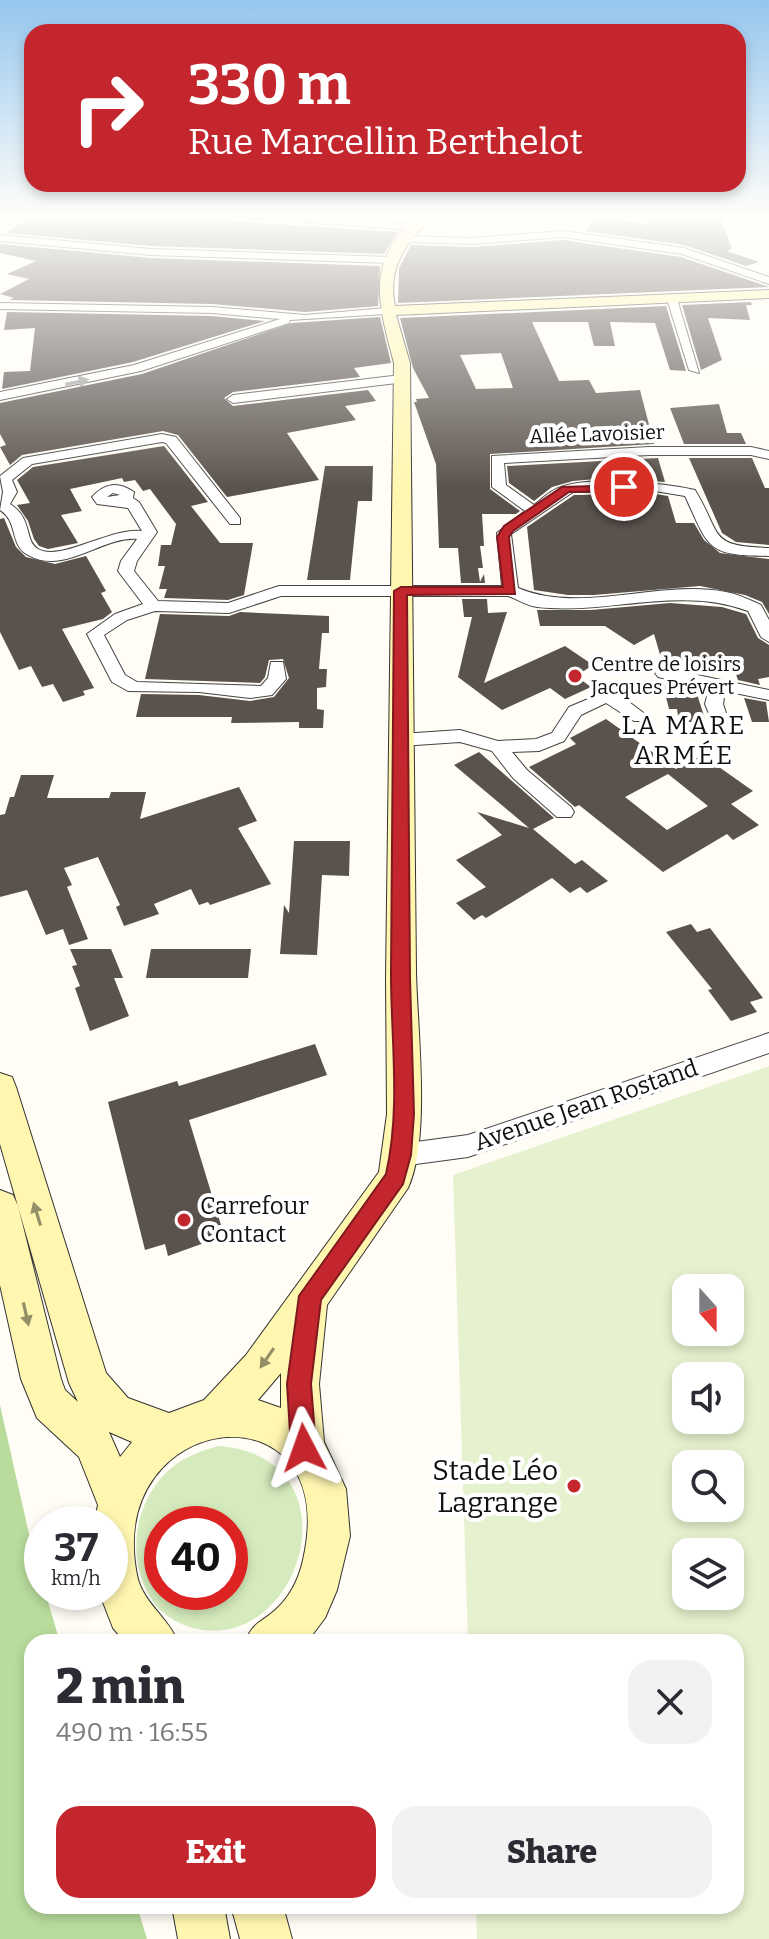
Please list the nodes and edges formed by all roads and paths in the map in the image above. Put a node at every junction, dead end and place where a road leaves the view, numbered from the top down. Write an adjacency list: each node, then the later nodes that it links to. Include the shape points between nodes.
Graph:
1 (79, 307): 6 (street)
2 (386, 307): 5 (street)
3 (470, 307): 5 (street)
4 (675, 307): 7 (street)
5 (386, 311): 6 (street); 8 (street, via 402,363)
6 (305, 318): 9 (street, one-way to 6, via 137,368 266,325)
7 (695, 370)
8 (401, 379): 10 (street); 18 (street)
9 (0, 396)
10 (233, 399)
11 (769, 455): 14 (street, Allée Lavoisier, via 649,451 497,459 499,487)
12 (126, 500): 16 (street, via 150,528)
13 (1, 505): 15 (street, via 10,492 5,479 28,461 162,438 171,440); 16 (street, via 14,510 24,529 23,543 34,553 59,556 119,535)
14 (533, 511): 17 (street, via 572,488 655,487 690,493 716,546); 19 (street, via 504,533)
15 (235, 521)
16 (148, 536): 20 (street, via 126,571)
17 (769, 552)
18 (401, 591): 19 (street); 20 (street, via 279,591 229,608); 28 (street)
19 (510, 591): 21 (street, via 537,602 733,598 755,608)
20 (154, 606): 22 (street, via 121,617 95,634 118,678 134,687 266,691 277,679)
21 (769, 637)
22 (277, 666)
23 (664, 673): 24 (street)
24 (718, 683): 25 (street); 27 (street, via 714,704)
25 (769, 695)
26 (640, 717): 29 (street, via 605,697 575,711 554,741)
27 (719, 719)
28 (401, 740): 29 (street, via 460,736); 34 (street)
29 (498, 747): 30 (street)
30 (564, 812)
31 (769, 1043): 34 (street, Avenue Jean Rostand, via 468,1146)
32 (0, 1087): 33 (street)
33 (9, 1143): 38 (street, one-way to 33, via 114,1415 89,1383)
34 (401, 1155): 36 (street, via 396,1177)
35 (3, 1224): 40 (street, one-way to 40, via 51,1404 93,1443)
36 (310, 1296): 37 (street, one-way to 37, via 260,1369); 39 (street, via 299,1384)
37 (217, 1415): 38 (street); 39 (street, via 281,1427)
38 (170, 1434): 40 (street, via 131,1474)
39 (304, 1448): 42 (street, via 321,1475 330,1510 329,1550 316,1588 293,1624)
40 (118, 1502): 41 (street, via 111,1533 112,1572)
41 (144, 1634)
42 (279, 1634)
43 (199, 1914): 45 (street)
44 (259, 1914): 46 (street)
45 (204, 1939)
46 (266, 1939)

